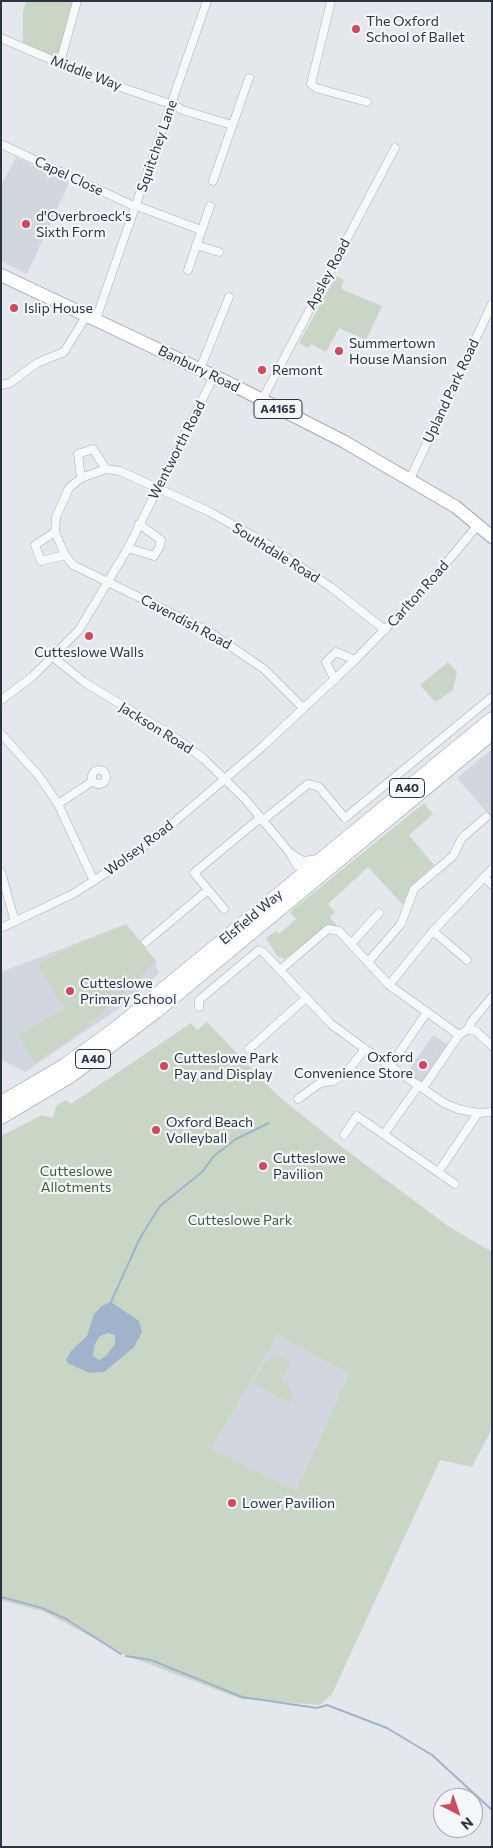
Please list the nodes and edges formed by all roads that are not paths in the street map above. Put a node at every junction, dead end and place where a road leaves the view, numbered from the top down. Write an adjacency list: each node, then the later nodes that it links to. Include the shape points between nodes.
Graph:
1 (77, 1): 5 (street)
2 (207, 1): 8 (street, Squitchey Lane)
3 (331, 1): 7 (street, via 311,84 316,88)
4 (1, 38): 5 (street, Middle Way)
5 (60, 63): 8 (street, Middle Way)
6 (249, 78): 9 (street)
7 (365, 99)
8 (172, 104): 9 (street, Middle Way); 14 (street, Squitchey Lane)
9 (232, 125): 12 (street)
10 (1, 144): 14 (street, Capel Close)
11 (395, 148): 26 (street, Apsley Road)
12 (213, 181)
13 (210, 206): 15 (street)
14 (136, 207): 15 (street, Capel Close); 22 (street, Squitchey Lane)
15 (201, 230): 16 (street)
16 (196, 245): 17 (street); 18 (street)
17 (219, 252)
18 (188, 270)
19 (1, 275): 22 (main road, Banbury Road / A4165)
20 (229, 297): 23 (street)
21 (492, 304): 29 (street, Upland Park Road)
22 (92, 317): 23 (main road, Banbury Road / A4165); 25 (street, Squitchey Lane, via 64,352 37,363 10,383)
23 (200, 369): 24 (main road, Banbury Road / A4165)
24 (214, 376): 26 (main road, Banbury Road / A4165); 30 (street, Wentworth Road)
25 (1, 385)
26 (262, 400): 29 (main road, Banbury Road / A4165)
27 (106, 469): 28 (street); 28 (street, via 93,449 78,454); 30 (street, Southdale Road, via 120,471)
28 (81, 478): 33 (street, via 69,488 56,517)
29 (410, 479): 32 (main road, Banbury Road / A4165, via 456,507)
30 (157, 489): 31 (street, Wentworth Road); 38 (street, Southdale Road, via 210,512 267,544 332,588)
31 (139, 524): 35 (street, Wentworth Road); 35 (street, via 161,540 159,548 154,556)
32 (478, 526): 34 (main road, Banbury Road / A4165); 38 (street, Carlton Road)
33 (55, 532): 36 (street); 36 (street, via 35,545 41,561)
34 (492, 537)
35 (128, 548): 37 (street, Wentworth Road)
36 (65, 555): 37 (street, Cavendish Road, via 73,565)
37 (108, 582): 39 (street, Wentworth Road, via 79,630); 44 (street, Cavendish Road, via 227,643 264,669)
38 (385, 630): 40 (street, Carlton Road)
39 (53, 657): 43 (street, Wentworth Road); 49 (street, Jackson Road, via 84,682 174,736)
40 (355, 660): 41 (street, Carlton Road); 41 (street, via 336,652 326,662)
41 (335, 680): 44 (street, Carlton Road)
42 (492, 697): 53 (street, via 345,818 319,787 312,784)
43 (1, 700)
44 (304, 708): 48 (street, Carlton Road)
45 (492, 719): 55 (highway, Elsfield Way / A40)
46 (492, 733): 59 (highway, Elsfield Way / A40)
47 (1, 734): 51 (street, via 40,776)
48 (262, 747): 49 (street, Wolsey Road)
49 (225, 778): 53 (street, Jackson Road); 61 (street, Wolsey Road, via 158,836)
50 (93, 780): 51 (street)
51 (58, 804): 61 (street)
52 (486, 817): 72 (street, via 462,838 453,856 414,889 401,924)
53 (261, 819): 54 (street, Jackson Road); 63 (street, via 194,873)
54 (290, 853): 55 (street, via 303,861); 57 (street, Jackson Road, via 296,865)
55 (323, 858): 57 (highway, Elsfield Way / A40)
56 (492, 869): 60 (street)
57 (307, 870): 59 (street); 87 (highway, Elsfield Way / A40, via 114,1030 64,1066)
58 (1, 872): 66 (street)
59 (322, 872): 90 (highway, Elsfield Way / A40, via 121,1038 70,1076)
60 (484, 877): 62 (street); 68 (street)
61 (94, 881): 66 (street, Wolsey Road)
62 (492, 885)
63 (208, 890): 64 (street); 69 (street)
64 (224, 909)
65 (379, 914): 70 (street)
66 (15, 922): 67 (street, Wolsey Road)
67 (1, 928)
68 (433, 931): 71 (street); 74 (street)
69 (146, 942)
70 (352, 943): 72 (street); 73 (street, via 339,931 328,930)
71 (467, 960)
72 (368, 962): 74 (street)
73 (280, 970): 76 (street); 77 (street, via 259,950 199,1000)
74 (388, 985): 78 (street)
75 (492, 997): 79 (street)
76 (306, 998): 82 (street); 83 (street, via 331,1024)
77 (199, 1007)
78 (427, 1012): 80 (street); 84 (street)
79 (468, 1029): 80 (street); 81 (street, via 476,1031)
80 (459, 1035): 85 (street)
81 (492, 1046)
82 (249, 1049)
83 (365, 1049): 84 (street); 86 (street, via 346,1073 333,1081 320,1083)
84 (390, 1066): 85 (street)
85 (421, 1086): 89 (street, via 444,1103); 91 (street)
86 (298, 1099)
87 (1, 1103)
88 (492, 1112): 89 (street)
89 (478, 1113): 93 (street)
90 (1, 1117)
91 (384, 1134): 92 (street, via 357,1116); 93 (street)
92 (344, 1135)
93 (439, 1171): 94 (street)
94 (455, 1184)

